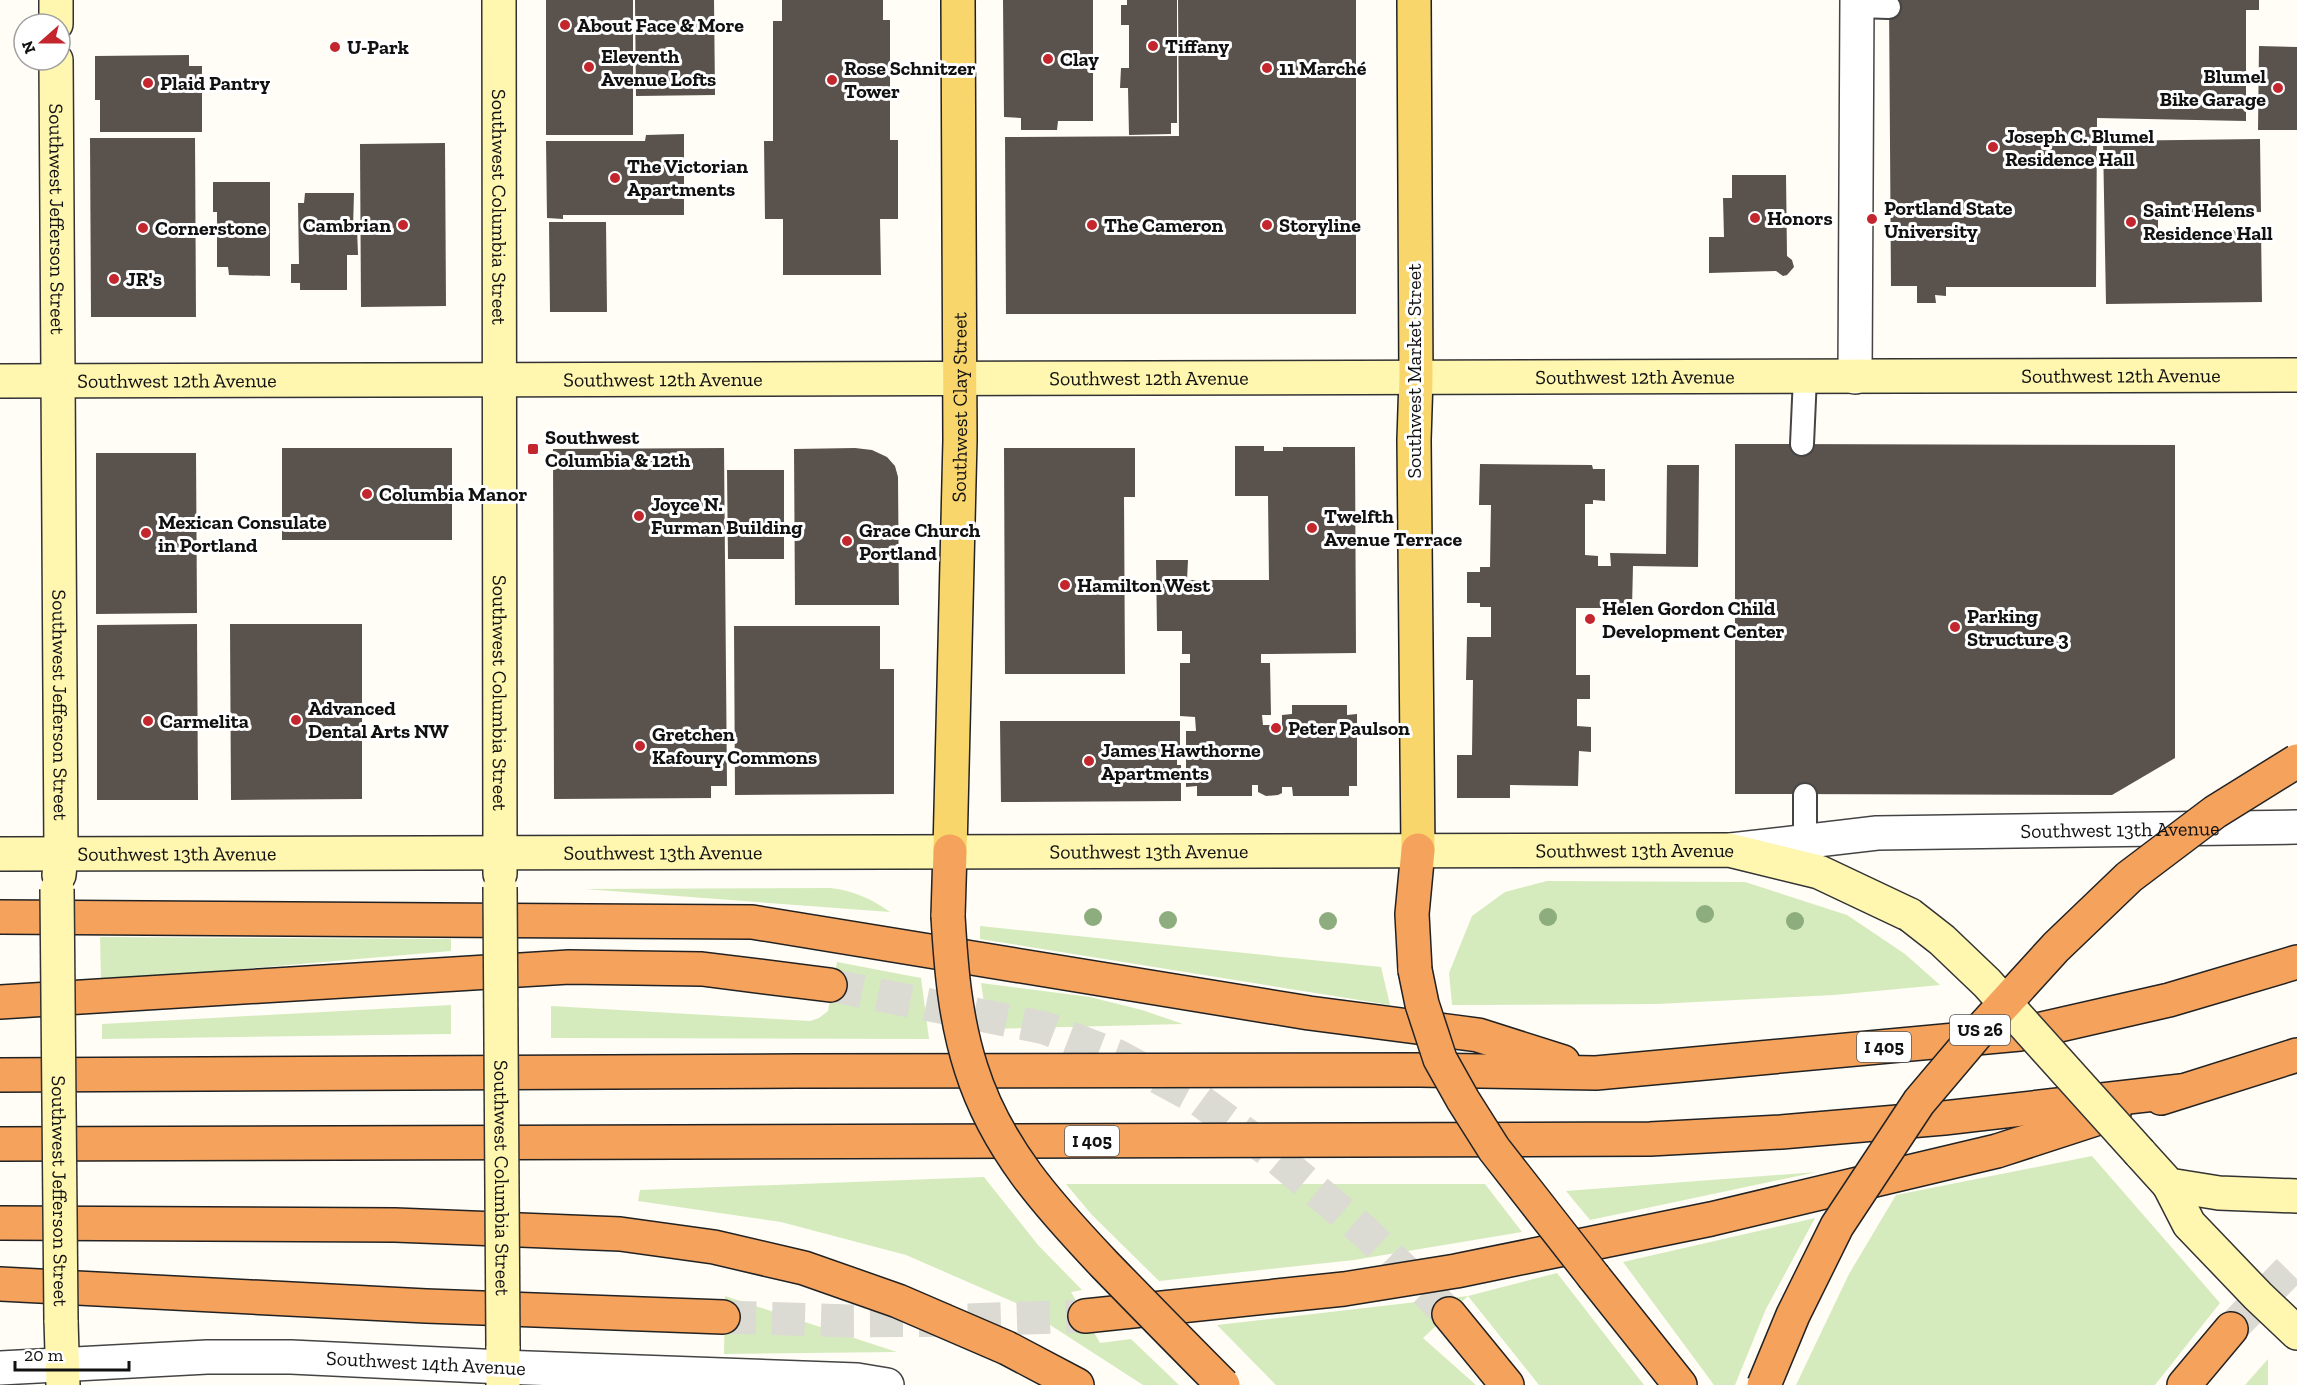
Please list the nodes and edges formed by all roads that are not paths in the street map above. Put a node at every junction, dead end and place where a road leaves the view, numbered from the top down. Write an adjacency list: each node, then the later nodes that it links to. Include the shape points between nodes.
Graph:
1 (499, 0): 13 (main road, Southwest Columbia Street)
2 (958, 0): 11 (main road, Southwest Clay Street)
3 (1414, 0): 10 (main road, Southwest Market Street)
4 (1857, 3): 5 (lane); 9 (street)
5 (1889, 6)
6 (56, 72): 14 (main road, Southwest Jefferson Street)
7 (2297, 375): 9 (main road, Southwest 12th Avenue)
8 (1805, 377): 9 (main road, Southwest 12th Avenue); 10 (main road, Southwest 12th Avenue); 15 (lane)
9 (1855, 377)
10 (1416, 378): 11 (main road, Southwest 12th Avenue); 20 (main road, Southwest Market Street)
11 (960, 379): 13 (main road, Southwest 12th Avenue); 22 (main road, Southwest Clay Street)
12 (0, 381): 14 (main road, Southwest 12th Avenue)
13 (499, 381): 14 (main road, Southwest 12th Avenue); 23 (main road, Southwest Columbia Street)
14 (58, 382): 25 (main road, Southwest Jefferson Street)
15 (1802, 444)
16 (2297, 761): 52 (highway, US 26, bridge, via 2215,812 2129,877 2055,947 1974,1037 1919,1102 1837,1226 1792,1315)
17 (1805, 795): 19 (lane)
18 (2297, 827): 19 (street, Southwest 13th Avenue, via 1877,833)
19 (1805, 841): 21 (street, Southwest 13th Avenue)
20 (1418, 850): 21 (main road, Southwest 13th Avenue); 22 (main road, Southwest 13th Avenue); 51 (highway, bridge, via 1412,914 1415,970 1440,1059 1494,1149)
21 (1729, 850): 35 (main road, bridge, via 1819,872 1910,915 1987,983)
22 (950, 851): 23 (main road, Southwest 13th Avenue); 49 (highway, bridge, via 948,916 957,1015 971,1070 992,1119 1017,1163 1049,1206)
23 (501, 852): 25 (main road, Southwest 13th Avenue); 44 (main road, Southwest Columbia Street, bridge)
24 (0, 854): 25 (main road, Southwest 13th Avenue)
25 (61, 854): 46 (main road, Southwest Jefferson Street, bridge, via 57,888)
26 (0, 917): 31 (highway, via 752,922 1309,1013 1478,1035)
27 (2297, 962): 31 (highway, I 405, via 2169,1000 2020,1034)
28 (830, 985): 29 (highway, via 702,969 569,967)
29 (0, 1002)
30 (2297, 1055): 33 (highway, I 405)
31 (1596, 1073): 32 (highway, I 405, via 1419,1070)
32 (0, 1075)
33 (2181, 1091): 34 (highway, I 405, via 1944,1118 1650,1139); 40 (highway, via 1997,1151 1712,1220 1344,1289)
34 (0, 1144)
35 (2169, 1185): 36 (main road, via 2219,1193); 43 (main road, via 2189,1224)
36 (2297, 1196)
37 (0, 1223): 48 (highway, via 395,1226 620,1234 714,1247 804,1268 898,1301 1007,1348)
38 (0, 1284): 41 (highway)
39 (1449, 1314): 50 (highway)
40 (1085, 1316)
41 (723, 1317)
42 (2230, 1329): 53 (highway)
43 (2297, 1333)
44 (503, 1366): 46 (street, Southwest 14th Avenue, via 207,1357); 47 (street, Southwest 14th Avenue, via 857,1380)
45 (0, 1368): 46 (street, Southwest 14th Avenue)
46 (63, 1375)
47 (887, 1385)
48 (1077, 1385)
49 (1223, 1385)
50 (1507, 1385)
51 (1680, 1385)
52 (1764, 1385)
53 (2184, 1385)

